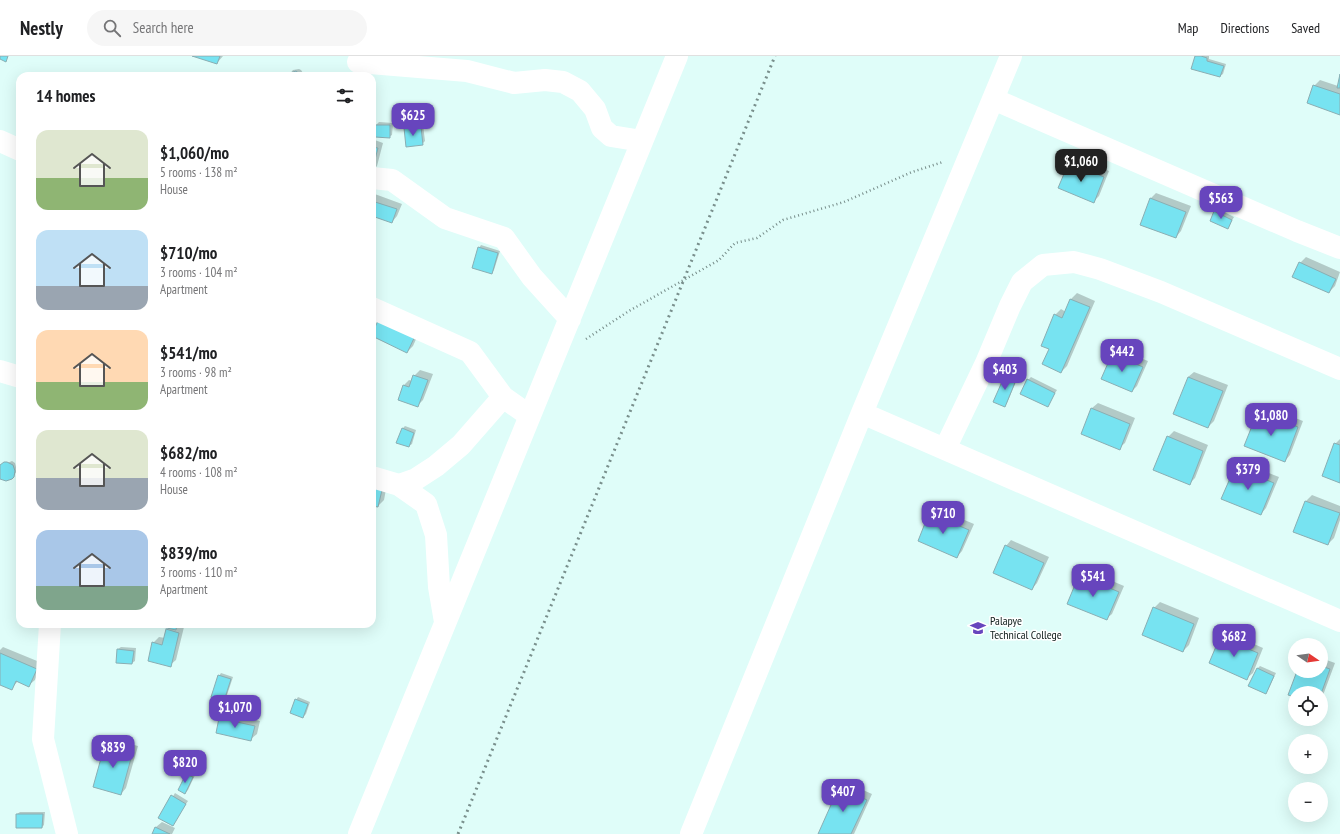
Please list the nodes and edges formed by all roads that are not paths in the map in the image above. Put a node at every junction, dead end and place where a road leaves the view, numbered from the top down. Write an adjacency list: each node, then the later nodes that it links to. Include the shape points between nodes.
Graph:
1 (677, 56): 6 (street)
2 (1011, 56): 4 (street)
3 (357, 65): 6 (street, via 467,71 514,83 545,80 563,82 580,91 595,110 602,128 611,136)
4 (993, 99): 9 (street); 16 (street)
5 (0, 141): 7 (street)
6 (642, 141): 11 (street)
7 (16, 148)
8 (376, 178): 11 (street, via 392,180 445,218 504,238 532,277)
9 (1340, 248)
10 (376, 310): 15 (street, via 470,352)
11 (570, 319): 17 (street)
12 (1340, 369): 18 (street, via 1161,292 1100,269 1074,262 1043,265 1022,282)
13 (0, 371): 14 (street)
14 (16, 376)
15 (503, 397): 17 (street); 20 (street, via 461,445 416,479)
16 (862, 413): 18 (street); 26 (street)
17 (530, 416): 22 (street)
18 (945, 450): 21 (street)
19 (376, 478): 20 (street)
20 (399, 484): 22 (street, via 426,504 436,534 439,587)
21 (1340, 621)
22 (445, 622): 25 (street)
23 (50, 628): 24 (street, via 43,739)
24 (67, 834)
25 (359, 834)
26 (691, 834)

